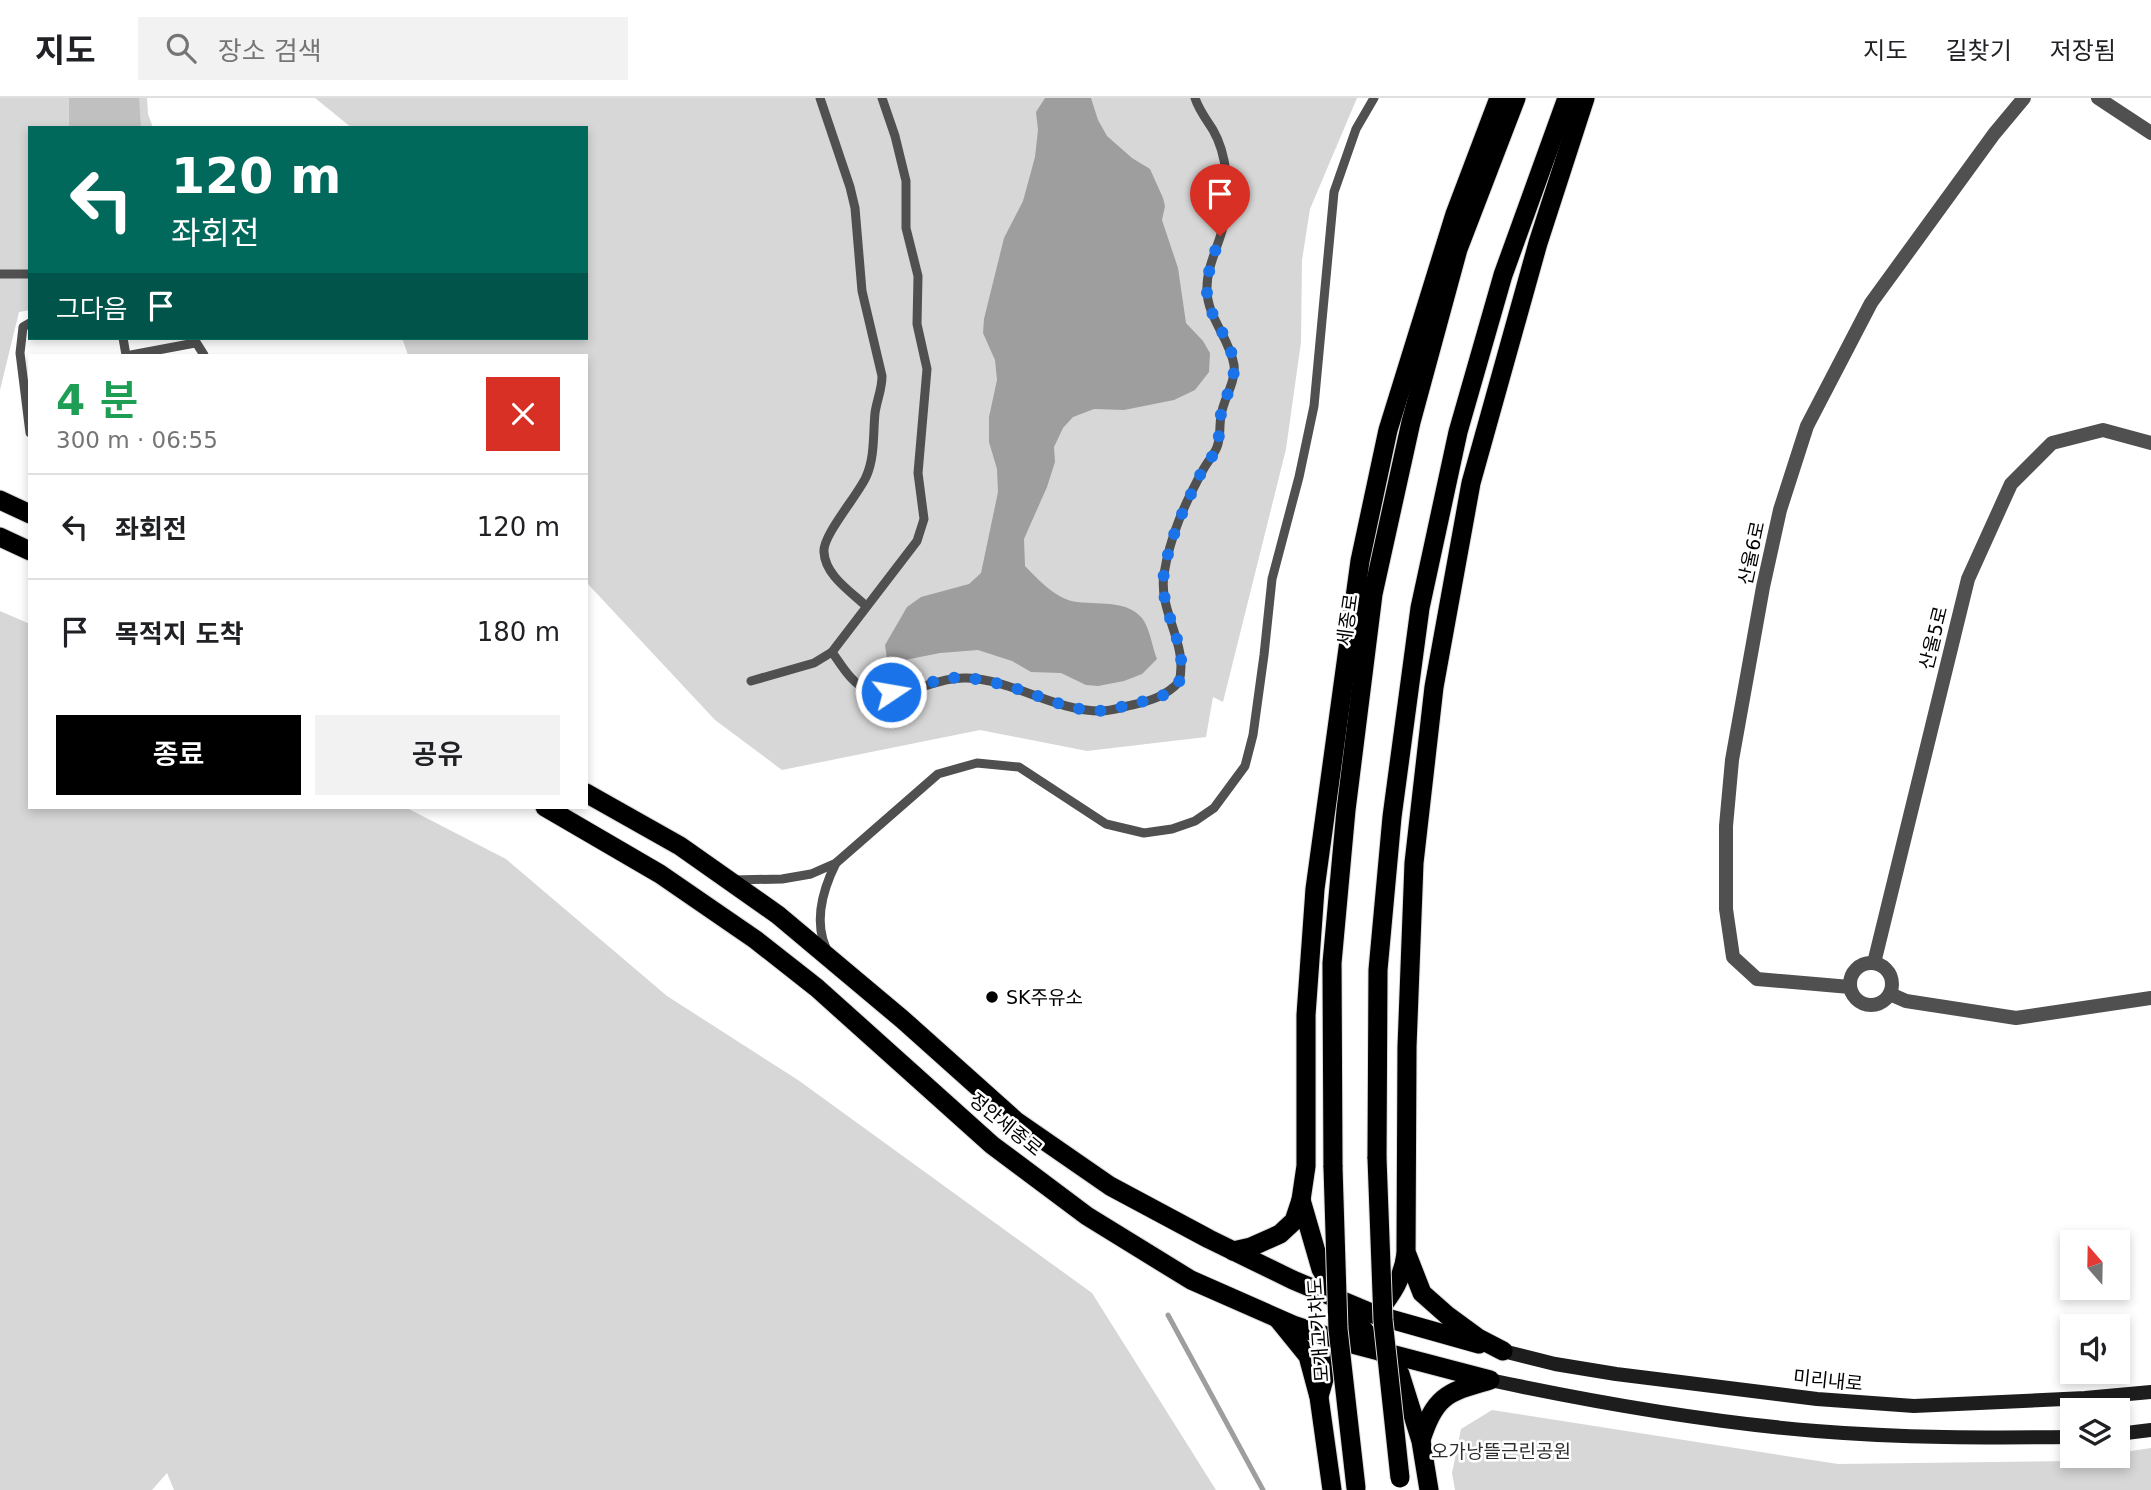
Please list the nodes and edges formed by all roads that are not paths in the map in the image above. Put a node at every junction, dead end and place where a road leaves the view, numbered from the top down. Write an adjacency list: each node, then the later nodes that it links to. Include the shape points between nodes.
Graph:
1 (820, 98): 24 (lane, via 855,208 862,291 882,376 867,476 824,541 823,551 829,570)
2 (882, 98): 24 (lane, via 906,181 906,228 918,276 917,324 927,369 918,473 924,519 917,541)
3 (1195, 98): 25 (lane, via 1214,132 1227,187 1225,219 1206,289 1234,366 1216,449 1173,533 1165,571 1165,605 1182,662 1179,682 1161,697 1104,711 1072,708 1006,685 965,677 878,693 857,683)
4 (1374, 98): 29 (lane, via 1356,129 1334,192 1314,406 1272,579 1245,766 1214,808 1195,821 1144,833 1106,824 1019,768 977,763 938,774)
5 (1499, 98): 37 (highway, via 1455,214 1388,430 1360,561 1315,889)
6 (1516, 98): 36 (highway, 세종로, via 1458,249 1411,422 1373,594 1332,963)
7 (1567, 98): 53 (highway, bridge, via 1499,288 1458,432 1420,608 1392,817 1378,970 1377,1158 1383,1320)
8 (1585, 98): 39 (highway, via 1538,243 1471,483 1434,687 1414,863 1406,1047)
9 (2024, 98): 33 (street, 산울6로, via 1871,303 1807,426 1780,509 1763,587 1732,760 1726,826 1726,909 1733,957 1757,979)
10 (2098, 98): 11 (street)
11 (2151, 133)
12 (0, 274): 13 (lane)
13 (28, 274)
14 (28, 324): 17 (lane, via 23,327 20,352)
15 (194, 341): 16 (lane)
16 (134, 354)
17 (26, 371): 18 (lane)
18 (28, 402)
19 (2151, 443): 32 (street, 산울5로, via 2103,430 2052,443 2011,484 1968,579)
20 (0, 500): 21 (highway)
21 (28, 513)
22 (0, 537): 23 (highway)
23 (28, 550)
24 (866, 606): 25 (lane)
25 (832, 652): 26 (lane, via 814,663)
26 (751, 681)
27 (588, 794): 30 (highway, 정안세종로)
28 (548, 809): 41 (highway, 정안세종로, via 660,874 756,940 817,988 992,1145 1087,1216 1191,1280)
29 (836, 863): 30 (lane, via 782,879); 31 (lane, via 821,904 820,935)
30 (731, 880): 31 (highway, 정안세종로)
31 (830, 958): 38 (highway, 정안세종로, via 1016,1121 1110,1186)
32 (1874, 963): 33 (street, via 1856,969); 34 (street, via 1890,974)
33 (1850, 987): 34 (street, via 1856,999 1867,1005 1880,1003)
34 (1889, 993): 35 (street, via 1906,1001 2016,1018)
35 (2151, 998)
36 (1333, 1167): 54 (highway, 모개고가차도, bridge, via 1338,1329)
37 (1301, 1200): 38 (highway, via 1294,1221 1280,1234); 40 (highway, via 1321,1269)
38 (1233, 1251): 40 (highway, 정안세종로)
39 (1406, 1252): 42 (highway, via 1399,1282); 45 (highway, via 1422,1293 1478,1338)
40 (1339, 1300): 42 (highway, 정안세종로)
41 (1278, 1318): 43 (highway, 정안세종로); 48 (highway, via 1308,1356)
42 (1369, 1321): 43 (highway); 44 (highway); 45 (highway, 정안세종로)
43 (1341, 1341): 44 (highway, 정안세종로); 48 (highway)
44 (1382, 1350): 46 (highway, 정안세종로); 52 (highway, via 1400,1374)
45 (1503, 1351): 47 (main road, 미리내로, via 1616,1374 1914,1406)
46 (1490, 1380): 51 (main road, via 1611,1404 1815,1431 1912,1437); 52 (highway, via 1457,1389 1442,1399 1429,1416)
47 (2151, 1392)
48 (1319, 1397): 55 (highway)
49 (2151, 1430): 50 (main road)
50 (2130, 1433)
51 (2060, 1437)
52 (1421, 1441): 56 (highway)
53 (1401, 1484)
54 (1356, 1489)
55 (1332, 1490)
56 (1429, 1490)

